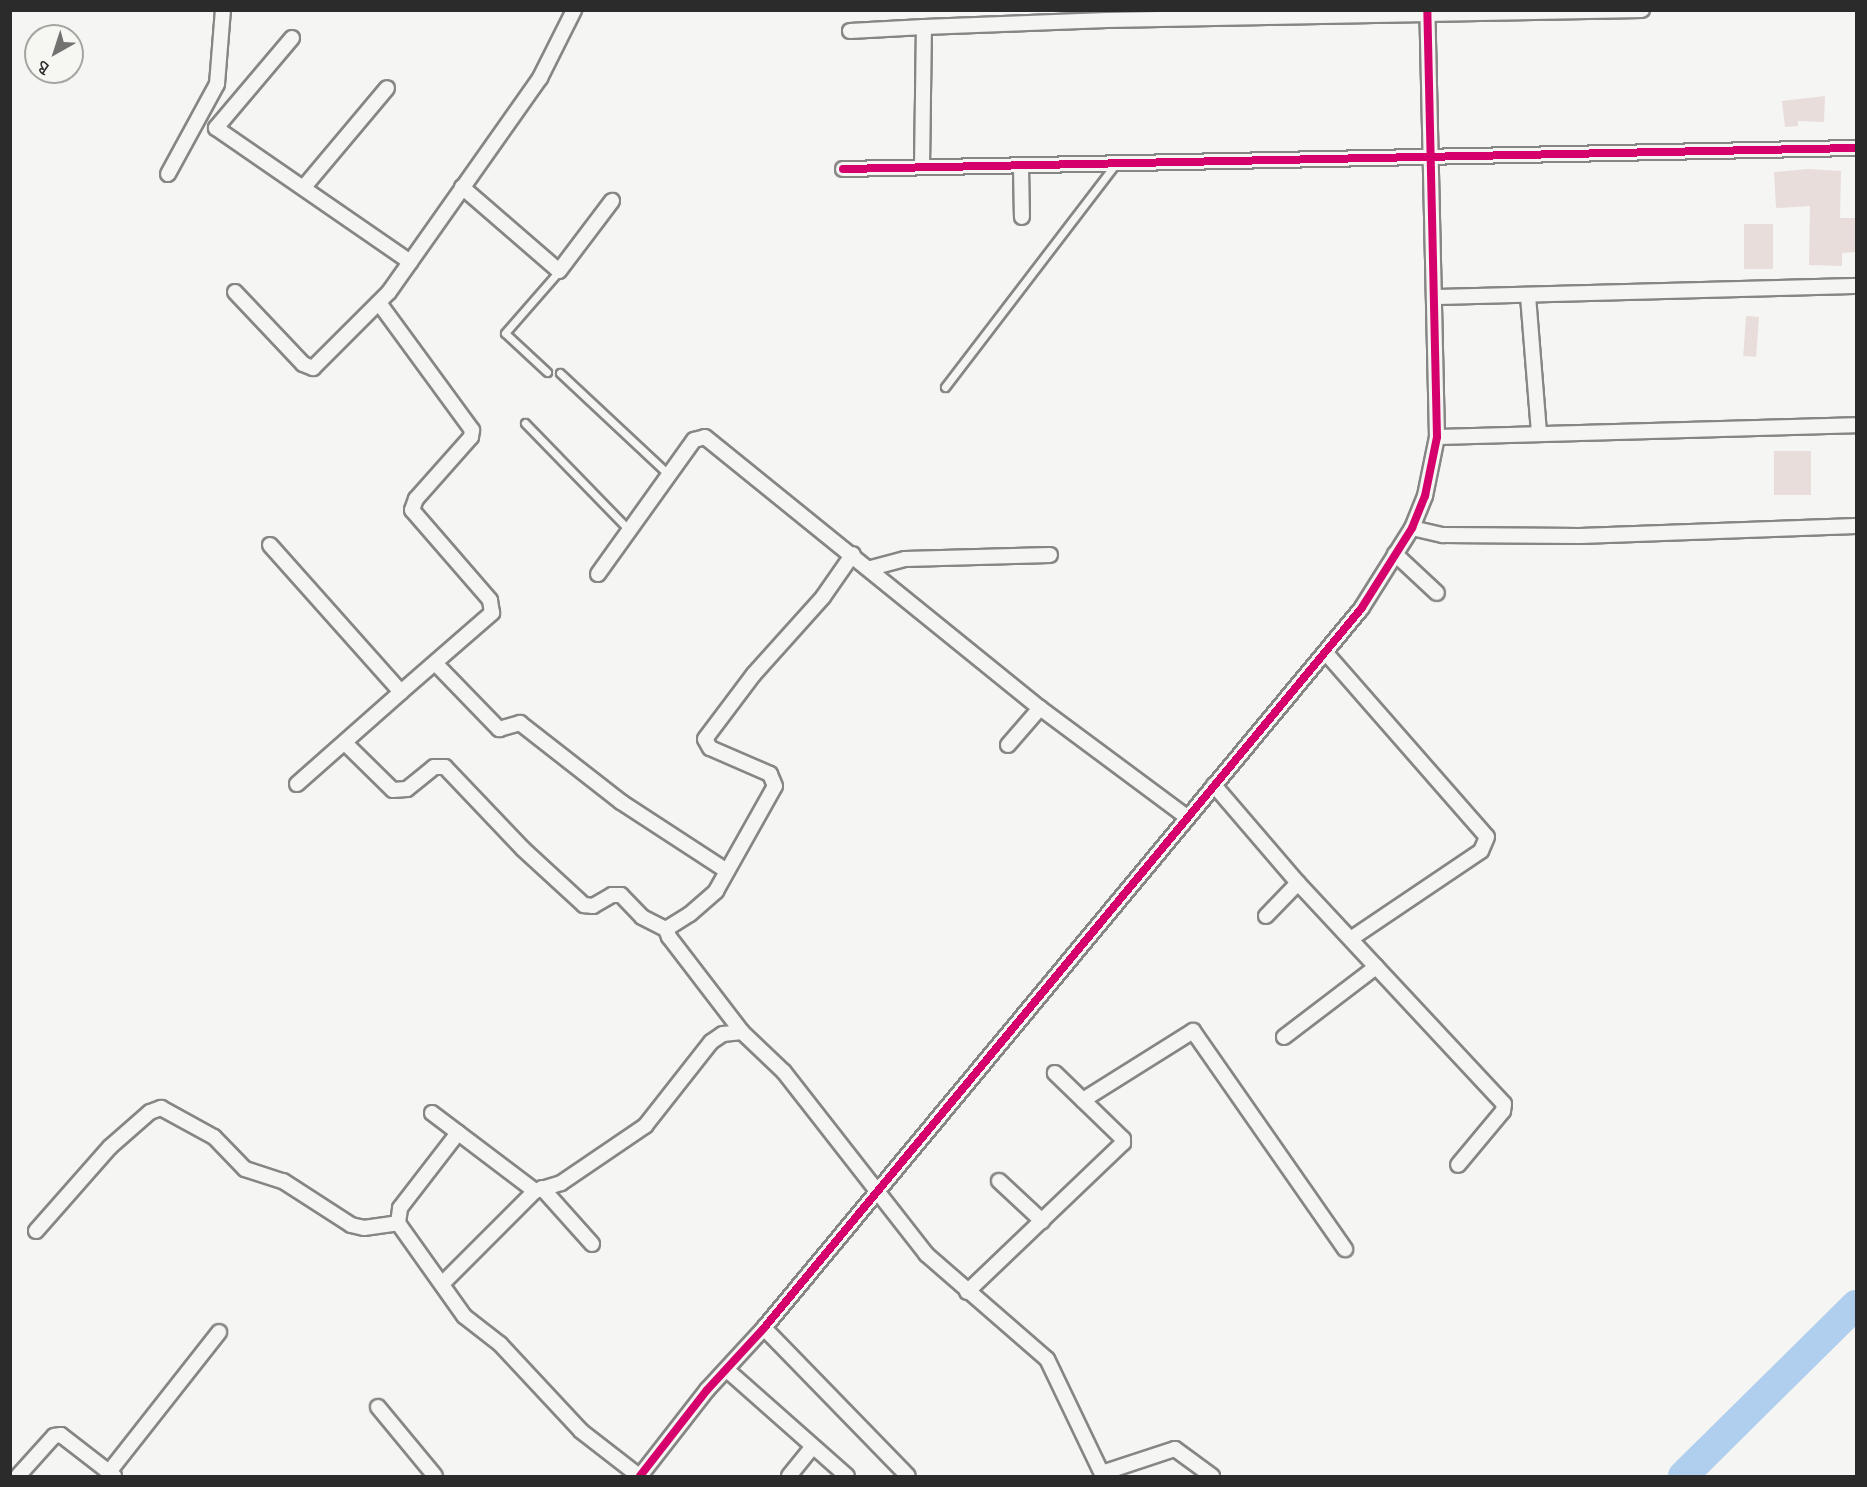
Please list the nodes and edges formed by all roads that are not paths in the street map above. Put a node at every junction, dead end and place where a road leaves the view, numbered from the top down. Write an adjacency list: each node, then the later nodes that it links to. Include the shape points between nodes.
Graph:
1 (223, 10): 16 (street, via 217,84)
2 (574, 10): 18 (street, via 540,78)
3 (1642, 10): 4 (street)
4 (1427, 13): 5 (street); 11 (street)
5 (1021, 17): 6 (street)
6 (924, 27): 7 (street); 13 (street)
7 (850, 32)
8 (292, 38): 17 (street, via 216,128)
9 (387, 88): 17 (street)
10 (1857, 148): 11 (street)
11 (1431, 158): 12 (street); 26 (street)
12 (1115, 165): 14 (street); 30 (lane)
13 (922, 167): 14 (street); 15 (street)
14 (1022, 167): 20 (street)
15 (843, 169)
16 (168, 174)
17 (304, 187): 21 (street)
18 (462, 187): 21 (street); 22 (street)
19 (612, 201): 22 (street)
20 (1023, 217)
21 (410, 262): 27 (street)
22 (559, 271): 28 (lane, via 505,333)
23 (1857, 286): 25 (street)
24 (235, 292): 27 (street, via 309,368)
25 (1528, 296): 26 (street); 33 (street)
26 (1436, 297): 34 (street)
27 (379, 303): 47 (street, via 472,430 471,437 417,499 412,510 493,606 483,623)
28 (547, 372)
29 (560, 373): 35 (lane)
30 (945, 387)
31 (525, 423): 38 (lane)
32 (1857, 425): 33 (street)
33 (1539, 434): 34 (street)
34 (1437, 437): 37 (street, via 1425,496)
35 (670, 476): 38 (street); 40 (street, via 694,440 705,437)
36 (1857, 526): 37 (street, via 1580,536 1443,535)
37 (1412, 528): 41 (street)
38 (629, 530): 44 (street)
39 (270, 545): 48 (street)
40 (853, 554): 43 (street); 55 (street, via 823,597 754,674 705,739 710,748 770,774 775,786)
41 (1395, 554): 45 (street); 46 (street, via 1361,609)
42 (1050, 555): 43 (street, via 905,559)
43 (871, 568): 49 (street)
44 (598, 574)
45 (1437, 593)
46 (1326, 653): 53 (street); 59 (street, via 1487,837 1481,851)
47 (436, 664): 48 (street); 55 (street, via 495,726 520,723 631,808)
48 (401, 692): 50 (street)
49 (1040, 708): 51 (street); 54 (street)
50 (345, 743): 52 (street); 58 (street, via 393,790 407,789 434,767 449,771 523,849 584,904 593,906 612,895 621,895 642,918)
51 (1008, 745)
52 (297, 784)
53 (1214, 785): 54 (street); 56 (street)
54 (1186, 817): 70 (street)
55 (727, 871): 58 (street, via 711,897)
56 (1298, 883): 57 (street); 59 (street)
57 (1266, 916)
58 (666, 929): 61 (street)
59 (1352, 938): 60 (street)
60 (1376, 967): 62 (street); 67 (street, via 1504,1104 1503,1111)
61 (742, 1032): 69 (street, via 723,1034 705,1047 645,1126 561,1184); 70 (street, via 784,1072)
62 (1284, 1037)
63 (1055, 1073): 64 (street)
64 (1083, 1100): 71 (street, via 1123,1143); 75 (street, via 1193,1031)
65 (432, 1113): 66 (street)
66 (458, 1134): 69 (street); 72 (street, via 400,1208)
67 (1458, 1165)
68 (999, 1181): 71 (street)
69 (539, 1190): 74 (street); 76 (street)
70 (878, 1191): 77 (street, via 926,1254); 78 (street)
71 (1042, 1221): 77 (street)
72 (398, 1223): 73 (street, via 364,1228 351,1225 283,1181 245,1169 214,1137 161,1108 150,1112 110,1147); 76 (street)
73 (36, 1231)
74 (592, 1244)
75 (1345, 1249)
76 (442, 1284): 88 (street, via 464,1316 500,1344 581,1431)
77 (967, 1292): 85 (street, via 1047,1359)
78 (764, 1328): 80 (street); 91 (street)
79 (219, 1332): 84 (street)
80 (727, 1370): 82 (street); 88 (street)
81 (378, 1407): 87 (street)
82 (813, 1446): 89 (street); 90 (street)
83 (10, 1472): 86 (street)
84 (111, 1474): 86 (street, via 61,1435 54,1437)
85 (1102, 1475): 92 (street, via 1175,1449)
86 (17, 1476)
87 (435, 1476)
88 (639, 1476)
89 (789, 1476)
90 (847, 1476)
91 (908, 1476)
92 (1212, 1476)

